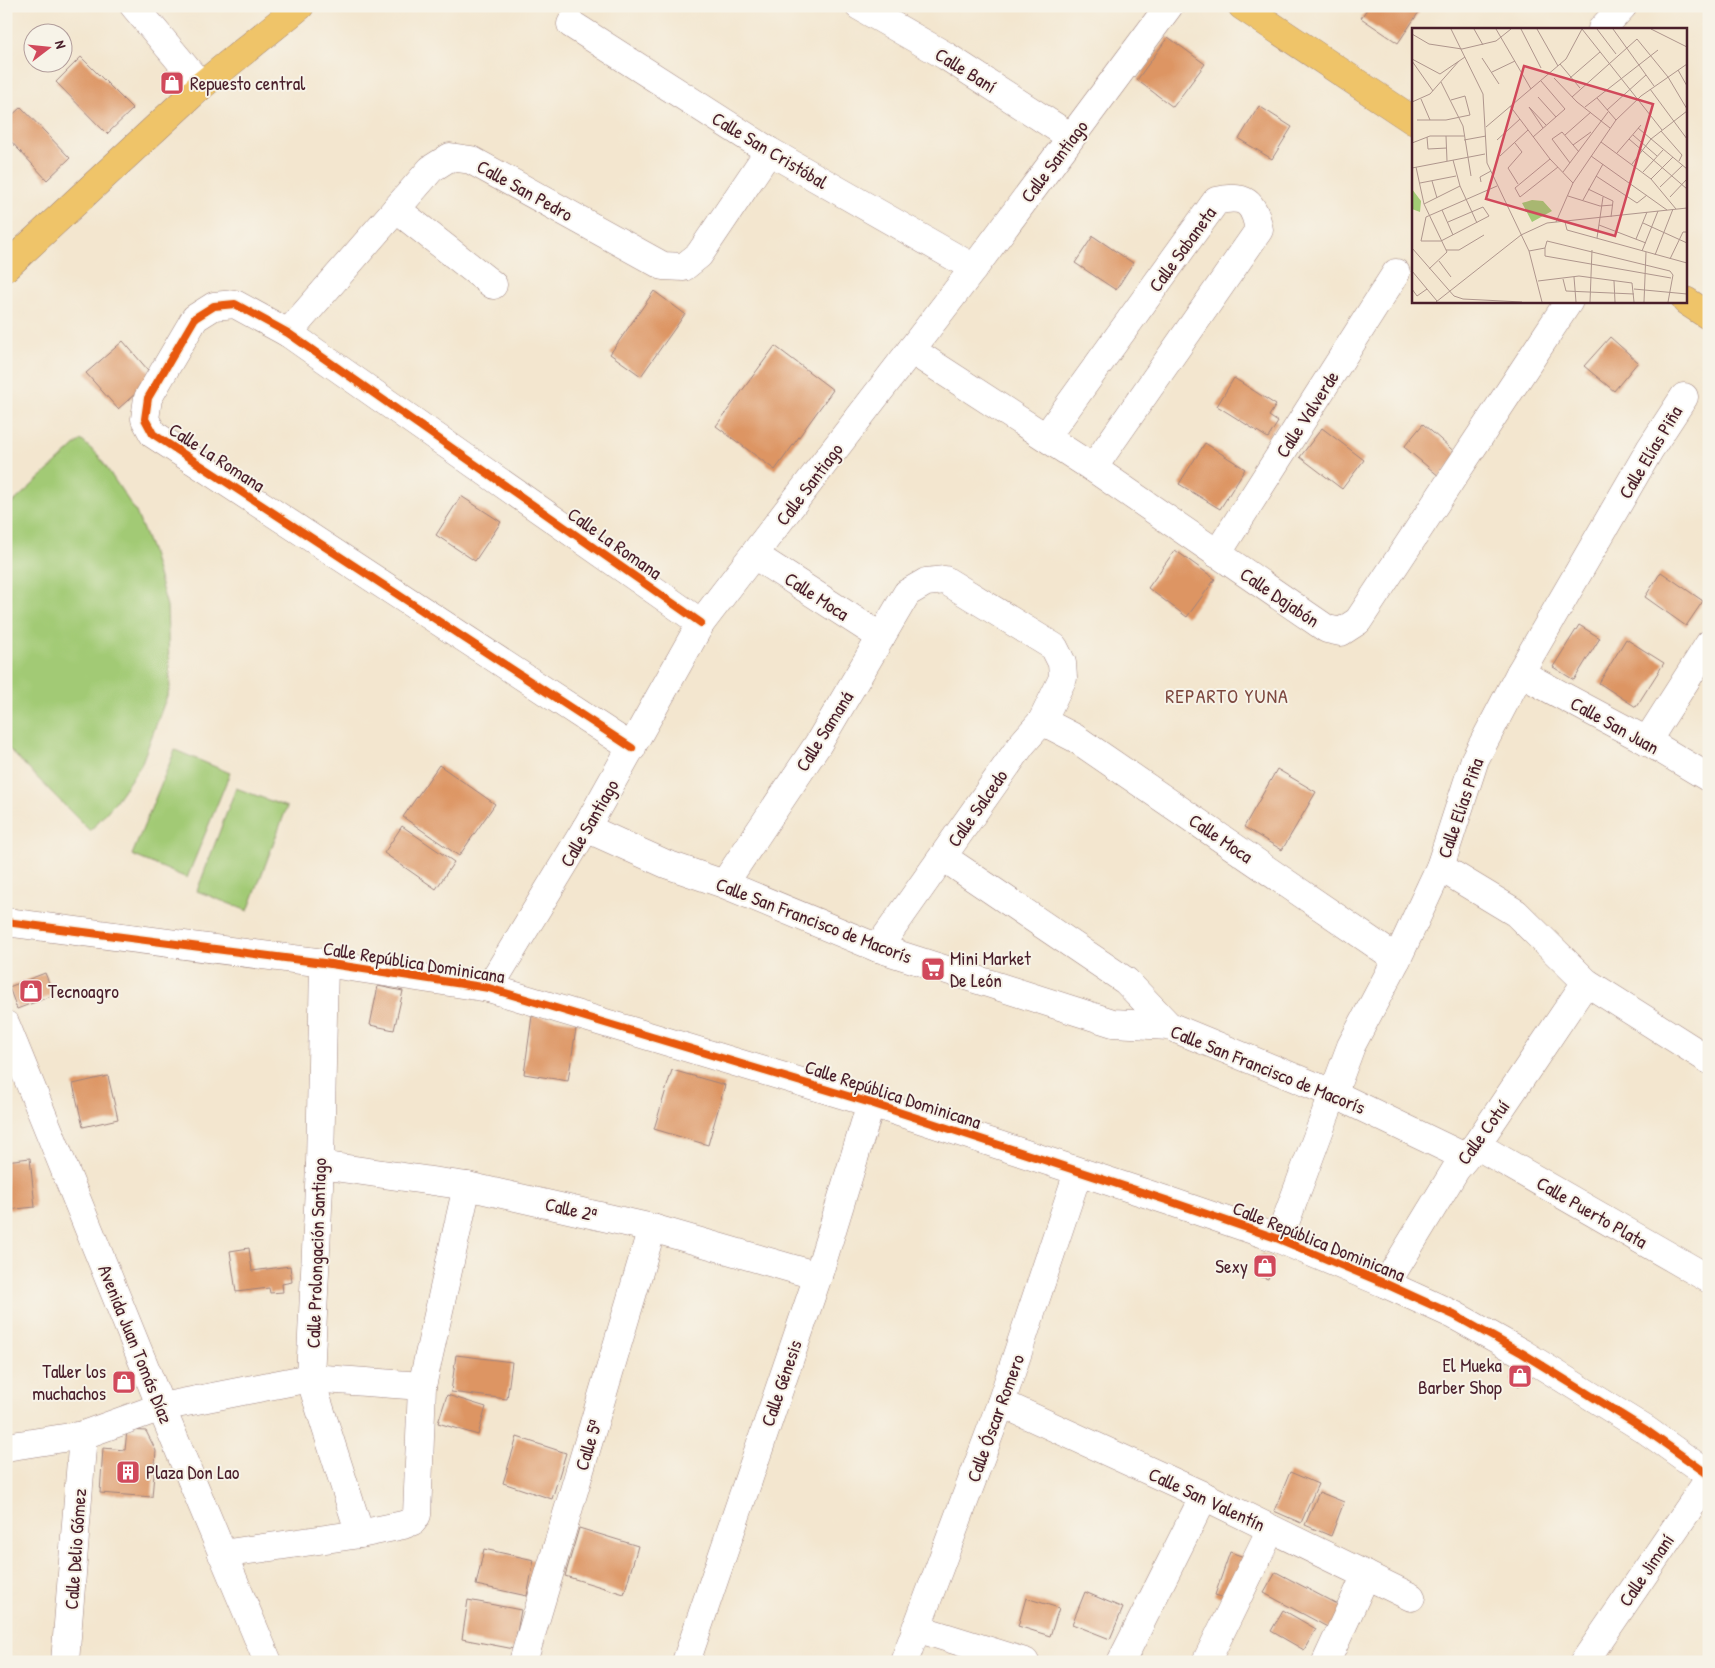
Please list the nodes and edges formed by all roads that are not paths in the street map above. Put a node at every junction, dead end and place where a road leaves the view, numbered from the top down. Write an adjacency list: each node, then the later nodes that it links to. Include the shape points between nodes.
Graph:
1 (134, 6): 9 (street)
2 (300, 6): 9 (main road)
3 (859, 6): 11 (street, Calle Baní, via 946,56)
4 (1169, 6): 11 (street, Calle Santiago)
5 (1242, 6): 10 (main road)
6 (1623, 6): 8 (street)
7 (570, 24): 12 (street, Calle San Cristóbal)
8 (1603, 28)
9 (201, 86): 14 (main road)
10 (1412, 120)
11 (1071, 138): 15 (street, Calle Santiago)
12 (769, 151): 13 (street, Calle San Pedro, via 699,255 684,267 663,266 471,160 450,157 437,165); 15 (street, Calle San Cristóbal)
13 (396, 209): 17 (street); 21 (street, Calle San Pedro)
14 (6, 266)
15 (974, 268): 22 (street, Calle Santiago)
16 (1396, 273): 26 (street, Calle Valverde)
17 (493, 285)
18 (1568, 302): 26 (street, Calle Dajabón, via 1358,621 1341,632 1327,629)
19 (1688, 302): 20 (main road)
20 (1709, 316)
21 (288, 333): 28 (street, Calle La Romana); 35 (street, Calle La Romana, via 236,304 214,306 195,318 148,398 145,419 153,434)
22 (911, 350): 24 (street, Calle Dajabón); 27 (street, Calle Santiago)
23 (1684, 397): 32 (street, Calle Elías Piña, via 1650,449)
24 (1046, 437): 25 (street, Calle Dajabón); 25 (street, Calle Sabaneta, via 1216,201 1231,197 1246,201 1256,214 1259,230)
25 (1094, 468): 26 (street, Calle Dajabón)
26 (1217, 554)
27 (754, 555): 28 (street, Calle Santiago); 29 (street, Calle Moca)
28 (701, 624): 35 (street, Calle Santiago)
29 (881, 637): 31 (street, Calle Samaná, via 907,593 926,582 945,580 1054,646); 40 (street, Calle Samaná, via 818,744)
30 (1709, 644): 34 (street)
31 (1062, 663): 33 (street, Calle Salcedo, via 1064,678)
32 (1520, 673): 34 (street, Calle San Juan); 39 (street, Calle Elías Piña, via 1475,758)
33 (1042, 721): 38 (street, Calle Salcedo, via 1022,744); 43 (street, Calle Moca, via 1075,738)
34 (1647, 741): 36 (street, Calle San Juan)
35 (632, 748): 37 (street, Calle Santiago)
36 (1709, 778)
37 (586, 828): 40 (street, Calle San Francisco de Macorís, via 666,864); 46 (street, Calle Santiago)
38 (943, 857): 42 (street, Calle Salcedo); 48 (street, via 1126,981)
39 (1440, 867): 43 (street, Calle Elías Piña); 45 (street, via 1516,913)
40 (724, 884): 42 (street, Calle San Francisco de Macorís)
41 (6, 922): 44 (street, Calle República Dominicana)
42 (878, 948): 48 (street, Calle San Francisco de Macorís, via 1113,1023)
43 (1397, 959): 50 (street, Calle Elías Piña, via 1351,1046)
44 (324, 963): 46 (street, Calle República Dominicana); 53 (street, Calle Prolongación Santiago)
45 (1586, 982): 49 (street); 52 (street, Calle Cotuí)
46 (489, 988): 51 (street, Calle República Dominicana)
47 (6, 1025): 64 (street, Avenida Juan Tomás Díaz)
48 (1169, 1026): 50 (street, Calle San Francisco de Macorís)
49 (1709, 1060)
50 (1334, 1094): 52 (street, Calle San Francisco de Macorís); 57 (street, Calle Elías Piña)
51 (871, 1103): 54 (street, Calle República Dominicana); 58 (street, Calle Génesis)
52 (1470, 1151): 59 (street, Calle Puerto Plata); 60 (street, Calle Cotuí)
53 (320, 1165): 55 (street, Calle 2ª); 61 (street, Calle Prolongación Santiago)
54 (1078, 1172): 57 (street, Calle República Dominicana); 63 (street, Calle Óscar Romero)
55 (467, 1186): 56 (street, Calle 2ª); 62 (street)
56 (652, 1228): 58 (street, Calle 2ª); 77 (street, Calle 5ª)
57 (1278, 1239): 60 (street, Calle República Dominicana)
58 (818, 1276): 78 (street, Calle Génesis)
59 (1709, 1279)
60 (1386, 1284): 67 (street, Calle República Dominicana, via 1454,1315 1522,1352 1646,1430)
61 (310, 1378): 62 (street); 64 (street); 70 (street, Calle Prolongación Santiago)
62 (422, 1386): 70 (street, via 417,1515 413,1521 403,1525)
63 (1001, 1403): 68 (street, Calle San Valentín); 74 (street, Calle Óscar Romero)
64 (161, 1407): 65 (street); 71 (street, Avenida Juan Tomás Díaz)
65 (83, 1435): 66 (street); 75 (street, Calle Delio Gómez)
66 (6, 1447)
67 (1709, 1477): 84 (street, Calle Jimaní)
68 (1204, 1496): 69 (street, Calle San Valentín); 81 (street)
69 (1271, 1529): 72 (street, Calle San Valentín); 82 (street)
70 (360, 1534): 71 (street)
71 (222, 1554): 76 (street, Avenida Juan Tomás Díaz)
72 (1366, 1575): 73 (street, Calle San Valentín); 83 (street)
73 (1411, 1597)
74 (916, 1628): 79 (street, Calle Óscar Romero); 80 (street)
75 (65, 1662)
76 (268, 1662)
77 (523, 1662)
78 (686, 1662)
79 (904, 1662)
80 (1025, 1662)
81 (1121, 1662)
82 (1206, 1662)
83 (1326, 1662)
84 (1584, 1662)

